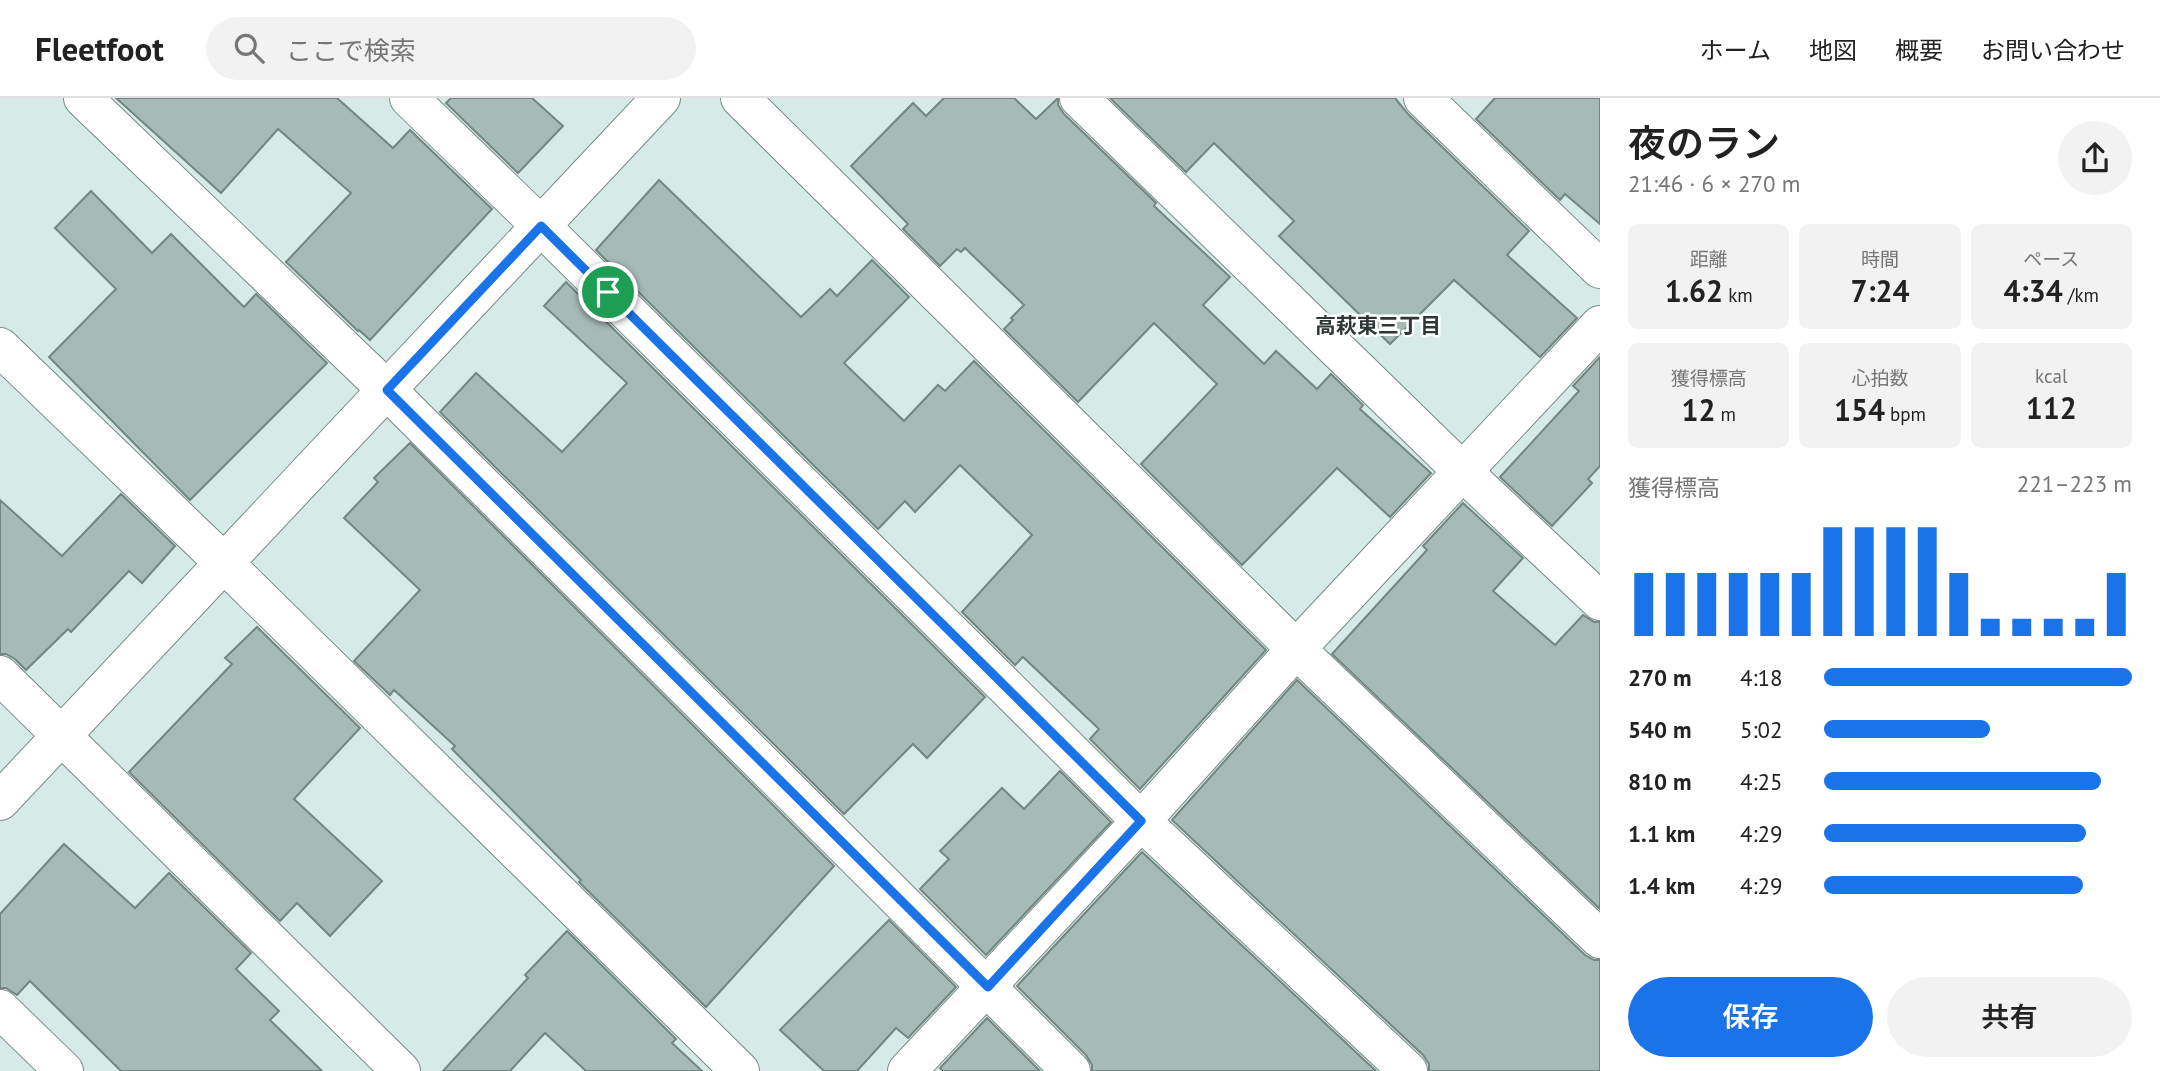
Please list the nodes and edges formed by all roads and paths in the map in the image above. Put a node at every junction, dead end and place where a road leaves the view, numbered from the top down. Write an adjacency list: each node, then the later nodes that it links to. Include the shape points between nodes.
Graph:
1 (83, 98): 11 (street)
2 (409, 98): 7 (street)
3 (662, 98): 7 (street)
4 (740, 98): 15 (street)
5 (1079, 98): 12 (street)
6 (1423, 98): 8 (street)
7 (541, 226): 11 (street); 19 (street)
8 (1600, 268)
9 (1600, 325): 12 (street)
10 (0, 347): 13 (street)
11 (387, 390): 13 (street); 21 (street)
12 (1462, 471): 14 (street); 15 (street)
13 (224, 564): 17 (street); 25 (street)
14 (1600, 601)
15 (1296, 649): 19 (street); 20 (street)
16 (0, 675): 17 (street)
17 (62, 735): 18 (street); 24 (street)
18 (0, 801)
19 (1141, 821): 21 (street); 28 (street)
20 (1600, 939)
21 (988, 987): 26 (street); 27 (street)
22 (0, 1009): 23 (street)
23 (64, 1071)
24 (401, 1071)
25 (740, 1071)
26 (907, 1071)
27 (1071, 1071)
28 (1408, 1071)

